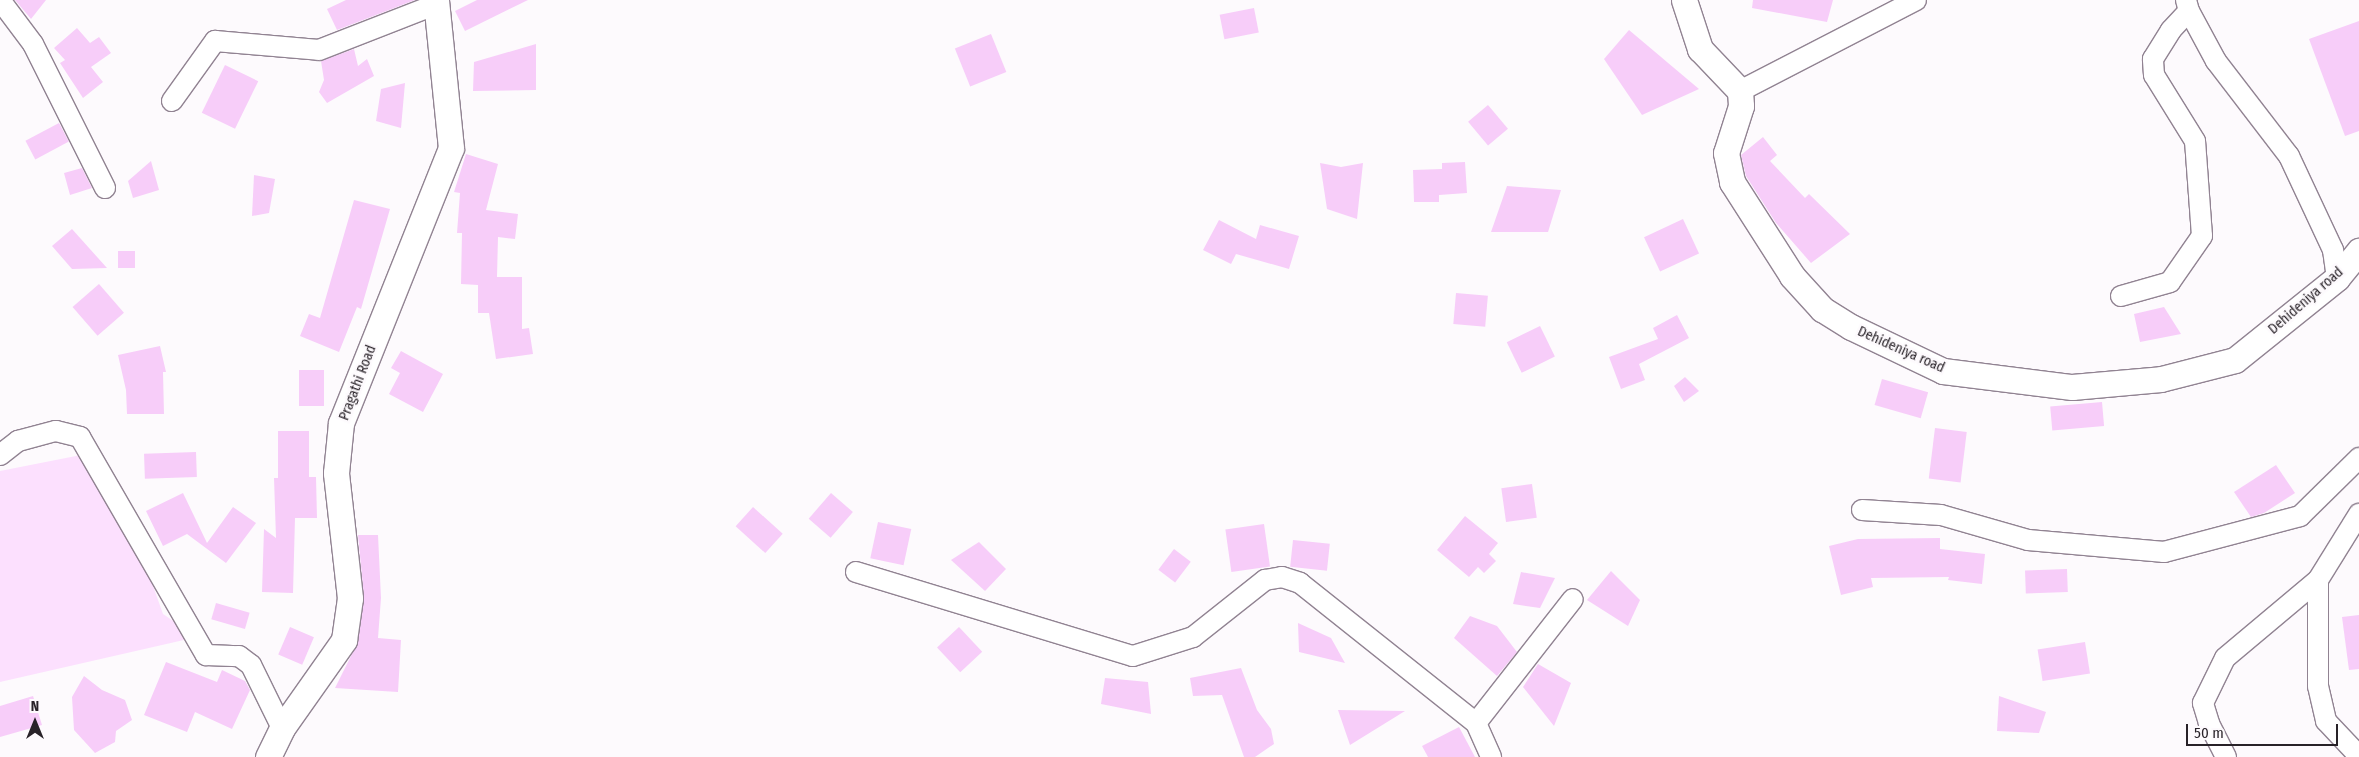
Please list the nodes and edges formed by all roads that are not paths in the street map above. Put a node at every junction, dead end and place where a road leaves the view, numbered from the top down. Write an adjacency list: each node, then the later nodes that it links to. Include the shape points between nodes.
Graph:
1 (0, 0): 8 (street, via 33,44)
2 (1684, 0): 6 (street, via 1700,49)
3 (1916, 0): 6 (street)
4 (437, 2): 7 (street, via 319,50 215,41); 20 (street, Pragathi Road, via 451,148 341,423 336,473 350,598 344,640)
5 (2188, 6): 10 (street, via 2216,61 2289,156 2333,250); 11 (street, via 2153,60 2154,75 2195,141 2202,236 2170,282)
6 (1740, 91): 10 (street, Dehideniya road, via 1741,106 1726,153 1732,182 1792,276 1822,309 1851,327 1943,371 2072,387 2161,380 2235,360)
7 (172, 102)
8 (105, 188)
9 (2359, 251): 10 (street, Dehideniya road)
10 (2337, 278)
11 (2121, 296)
12 (0, 455): 20 (street, via 18,441 56,431 80,437 206,655 239,656 251,665)
13 (2359, 458): 14 (street, via 2300,516 2164,552 2028,540 1941,515)
14 (1862, 510)
15 (2359, 514): 17 (street)
16 (856, 572): 19 (street, via 1133,656 1193,637 1265,580 1282,577 1300,583)
17 (2318, 580): 21 (street, via 2318,686 2326,721); 24 (street, via 2225,658 2203,702 2209,723)
18 (1573, 599): 19 (street)
19 (1476, 723): 23 (street)
20 (282, 728): 22 (street, Pragathi Road)
21 (2359, 756)
22 (268, 757)
23 (1491, 757)
24 (2226, 757)

